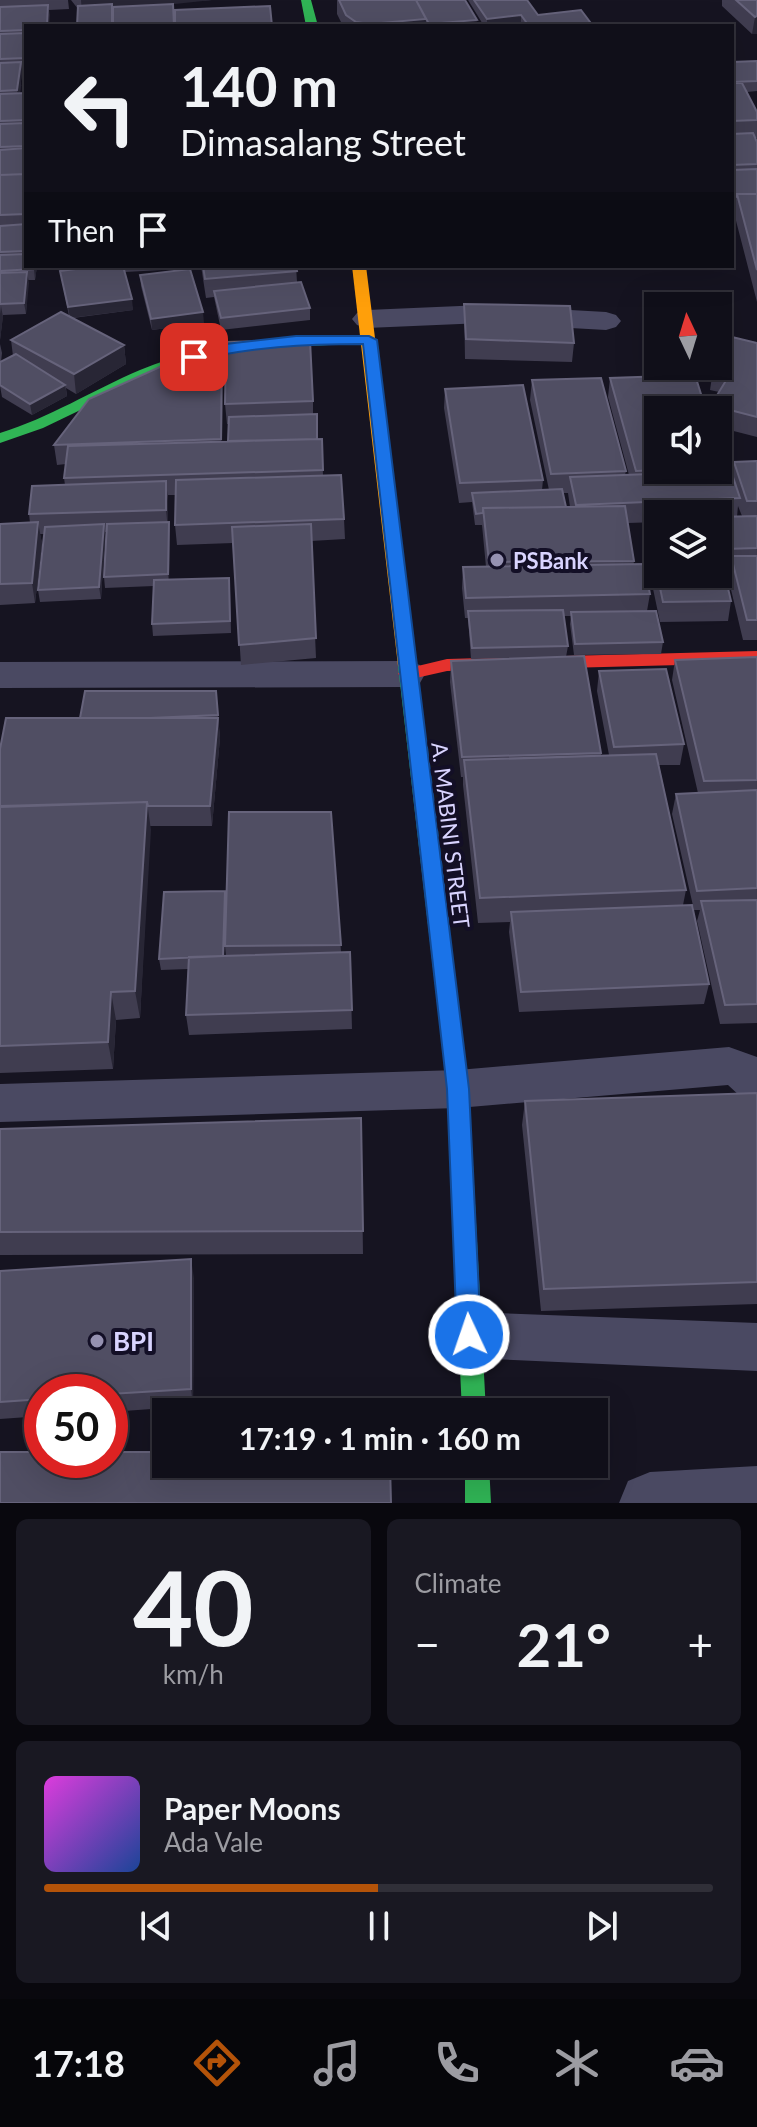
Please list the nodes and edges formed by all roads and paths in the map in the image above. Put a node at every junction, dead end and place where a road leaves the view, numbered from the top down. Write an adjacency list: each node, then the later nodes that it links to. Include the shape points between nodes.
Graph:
1 (306, 0): 2 (main road)
2 (312, 24)
3 (359, 268): 5 (main road, A. MABINI STREET)
4 (606, 321): 5 (lane, via 483,314)
5 (368, 330): 6 (main road, via 217,350 149,372); 8 (main road, A. MABINI STREET)
6 (0, 438)
7 (757, 657): 8 (main road, via 447,665)
8 (407, 674): 9 (lane); 11 (main road, A. MABINI STREET)
9 (0, 675)
10 (757, 1084): 11 (lane, via 748,1073 729,1066)
11 (458, 1089): 12 (lane); 13 (main road, A. MABINI STREET)
12 (0, 1103)
13 (469, 1335): 14 (lane); 15 (main road, A. MABINI STREET)
14 (757, 1347)
15 (473, 1398)
16 (477, 1478): 18 (main road)
17 (757, 1497): 19 (street)
18 (478, 1503)
19 (650, 1503)

